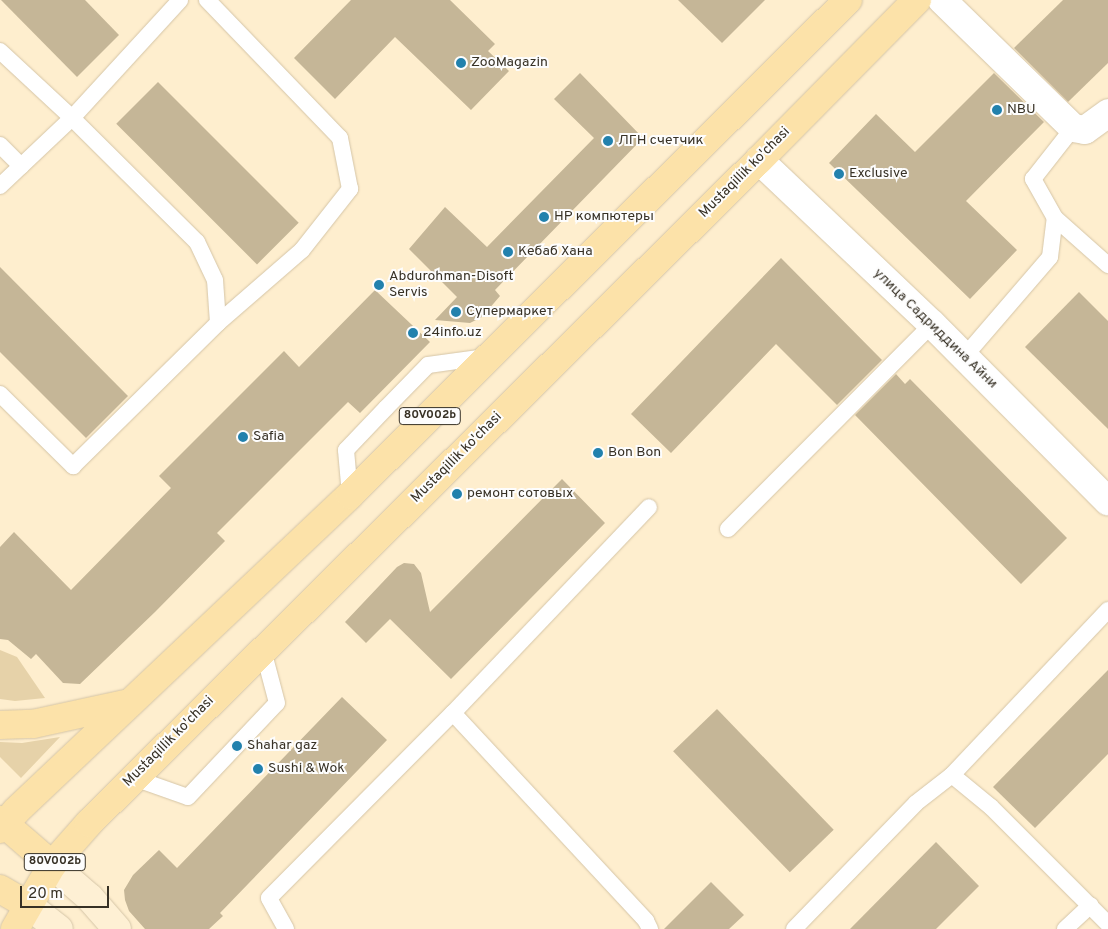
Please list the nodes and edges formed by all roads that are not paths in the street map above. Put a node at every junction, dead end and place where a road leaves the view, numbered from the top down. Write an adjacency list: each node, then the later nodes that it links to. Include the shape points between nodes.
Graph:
1 (180, 0): 8 (lane)
2 (206, 0): 16 (lane, via 340,138 350,189 302,250)
3 (848, 0): 18 (main road, 80V002b)
4 (917, 0): 11 (main road, Mustaqillik ko'chasi / 80V002b)
5 (942, 0): 9 (street)
6 (0, 51): 8 (lane)
7 (1108, 113): 9 (street, via 1085,130)
8 (72, 118): 12 (lane); 16 (lane, via 197,242 215,280)
9 (1073, 128): 14 (lane, via 1033,179)
10 (0, 145): 12 (lane)
11 (759, 160): 17 (street, улица Садриддина Айни); 26 (main road, Mustaqillik ko'chasi / 80V002b)
12 (21, 166): 13 (lane)
13 (0, 186)
14 (1055, 218): 15 (lane); 19 (lane, via 1050,257)
15 (1108, 265)
16 (218, 323): 20 (lane, via 73,466)
17 (932, 324): 19 (street, улица Садриддина Айни); 24 (lane)
18 (491, 356): 21 (main road, 80V002b); 21 (lane, via 428,365 346,450)
19 (964, 356): 22 (street, улица Садриддина Айни)
20 (0, 394)
21 (350, 495): 27 (main road, 80V002b)
22 (1108, 501)
23 (649, 507): 28 (lane)
24 (728, 529)
25 (1108, 610): 30 (lane)
26 (263, 650): 31 (main road, Mustaqillik ko'chasi / 80V002b); 31 (lane, via 277,703 188,797)
27 (130, 703): 29 (main road, via 33,724); 32 (main road, 80V002b)
28 (453, 713): 41 (lane, via 269,898); 42 (lane)
29 (0, 725)
30 (952, 775): 36 (lane, via 991,807); 43 (lane, via 916,803)
31 (134, 778): 33 (main road, Mustaqillik ko'chasi / 80V002b, via 88,823)
32 (1, 824): 33 (main road)
33 (52, 865): 35 (main road, Mustaqillik ko'chasi / 80V002b); 40 (main road, via 90,898)
34 (0, 889): 35 (main road)
35 (28, 905): 38 (main road, Mustaqillik ko'chasi / 80V002b); 39 (main road)
36 (1091, 905): 37 (lane); 44 (lane)
37 (1108, 924)
38 (15, 929)
39 (59, 929)
40 (117, 929)
41 (286, 929)
42 (650, 929)
43 (794, 929)
44 (1065, 929)

